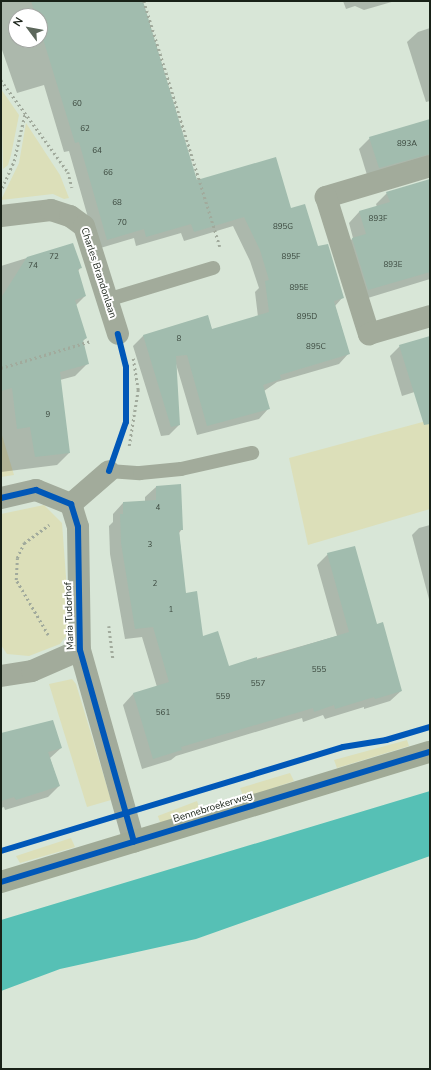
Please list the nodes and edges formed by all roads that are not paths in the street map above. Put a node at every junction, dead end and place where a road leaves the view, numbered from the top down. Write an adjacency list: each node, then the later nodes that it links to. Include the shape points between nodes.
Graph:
1 (430, 166): 5 (street, via 326,197 369,334)
2 (1, 216): 4 (street, Charles Brandonlaan, via 50,210 70,216 84,226)
3 (214, 268): 4 (lane)
4 (107, 300): 6 (street, Charles Brandonlaan)
5 (430, 316)
6 (118, 334)
7 (252, 453): 8 (lane, via 181,469 140,473)
8 (109, 471): 10 (street)
9 (1, 498): 10 (street, via 36,490)
10 (71, 504): 11 (street, Maria Tudorhof, via 78,527)
11 (80, 650): 12 (street, Maria Tudorhof, via 32,671); 14 (street, Maria Tudorhof)
12 (1, 676)
13 (430, 752): 14 (street, Bennebroekerweg)
14 (134, 842): 15 (street, Bennebroekerweg)
15 (1, 882)

